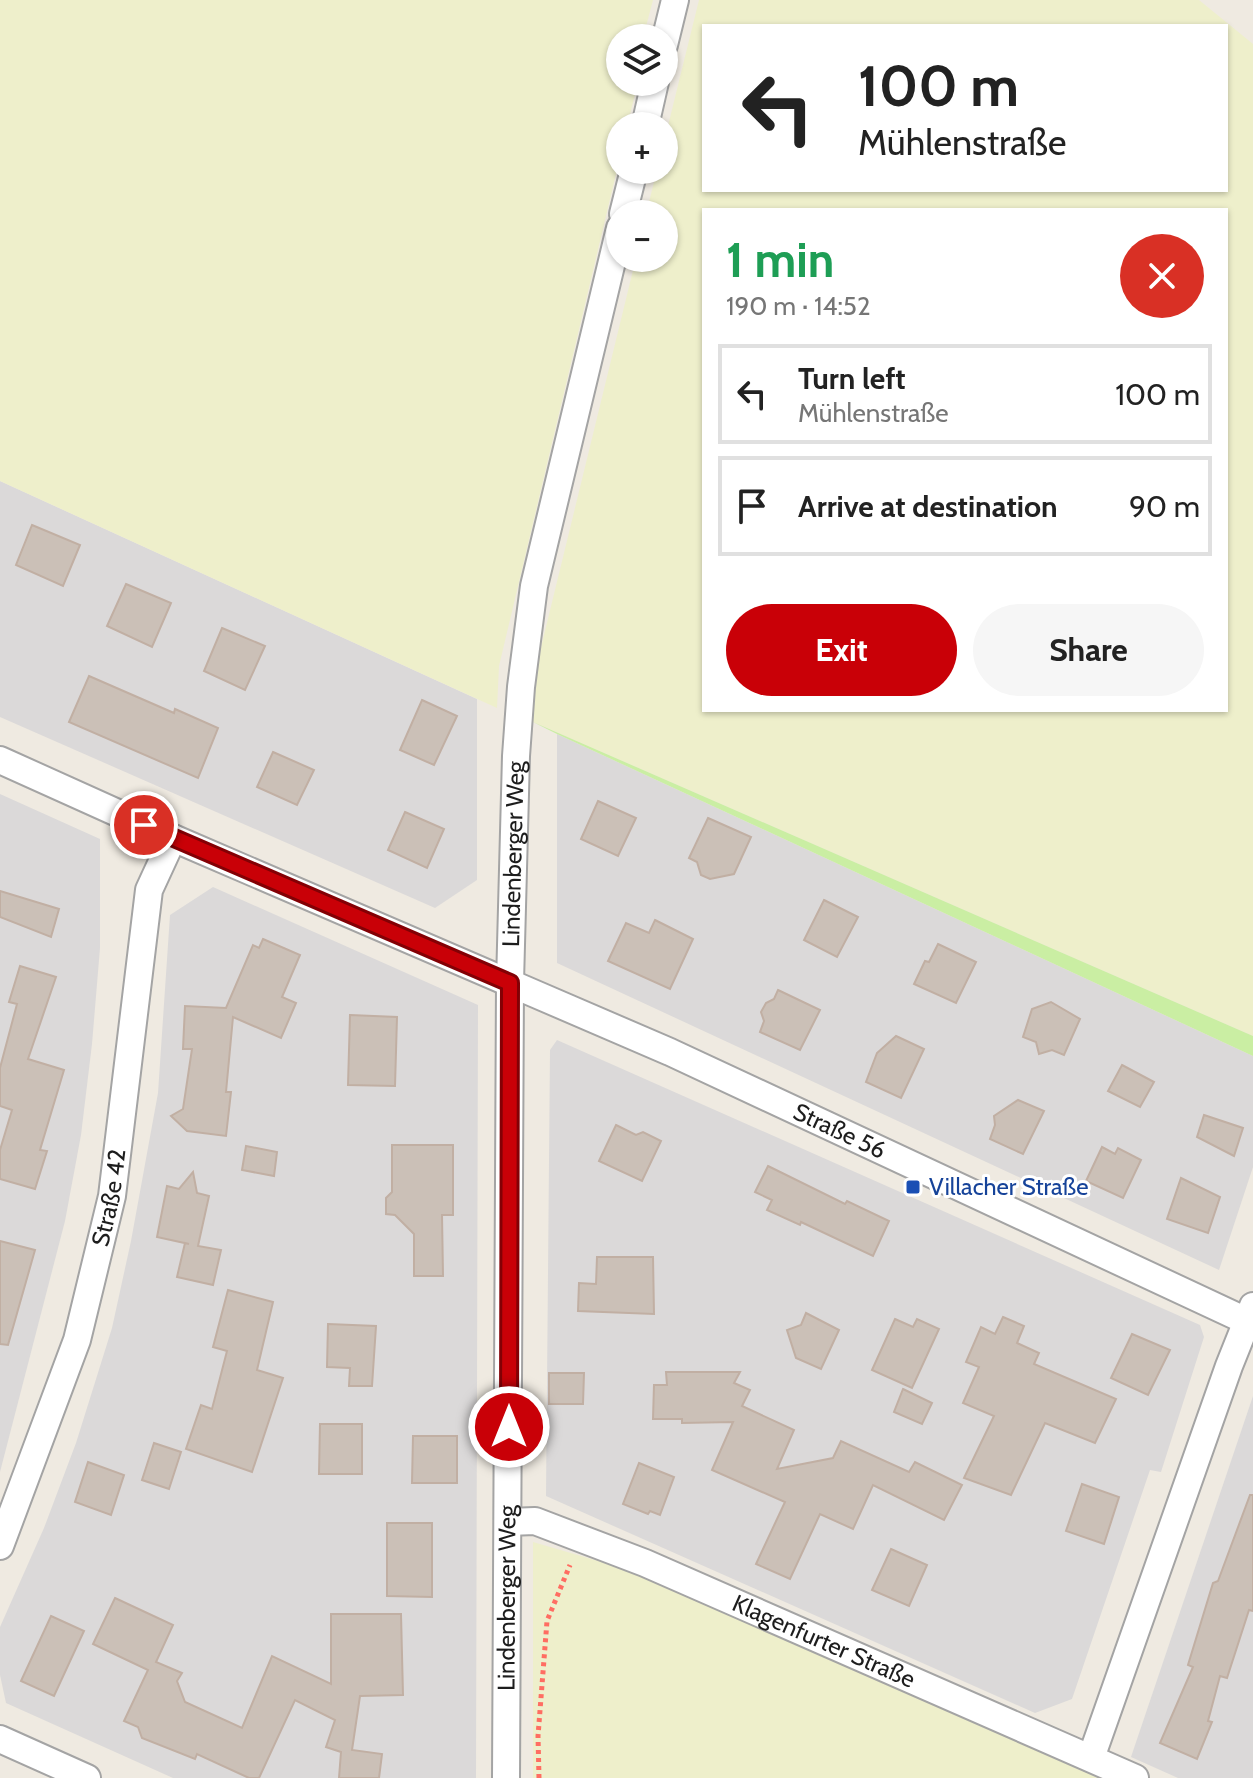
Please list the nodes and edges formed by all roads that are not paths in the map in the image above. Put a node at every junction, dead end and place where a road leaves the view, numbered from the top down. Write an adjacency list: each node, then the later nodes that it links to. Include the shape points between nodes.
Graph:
1 (675, 0): 2 (street)
2 (669, 24)
3 (609, 272): 6 (street, Lindenberger Weg, via 534,586 516,756)
4 (0, 760): 5 (street, Straße 56)
5 (173, 838): 6 (street, Straße 56); 9 (street, Straße 42, via 149,890 112,1196 77,1340)
6 (510, 983): 7 (street, Straße 56); 8 (street, Lindenberger Weg)
7 (1251, 1317): 11 (street, via 1225,1376)
8 (508, 1522): 11 (street, Klagenfurter Straße, via 535,1521 580,1537); 13 (street, Lindenberger Weg)
9 (0, 1546)
10 (0, 1739): 12 (street)
11 (1091, 1758): 14 (street, Klagenfurter Straße)
12 (87, 1778)
13 (506, 1778)
14 (1135, 1778)

